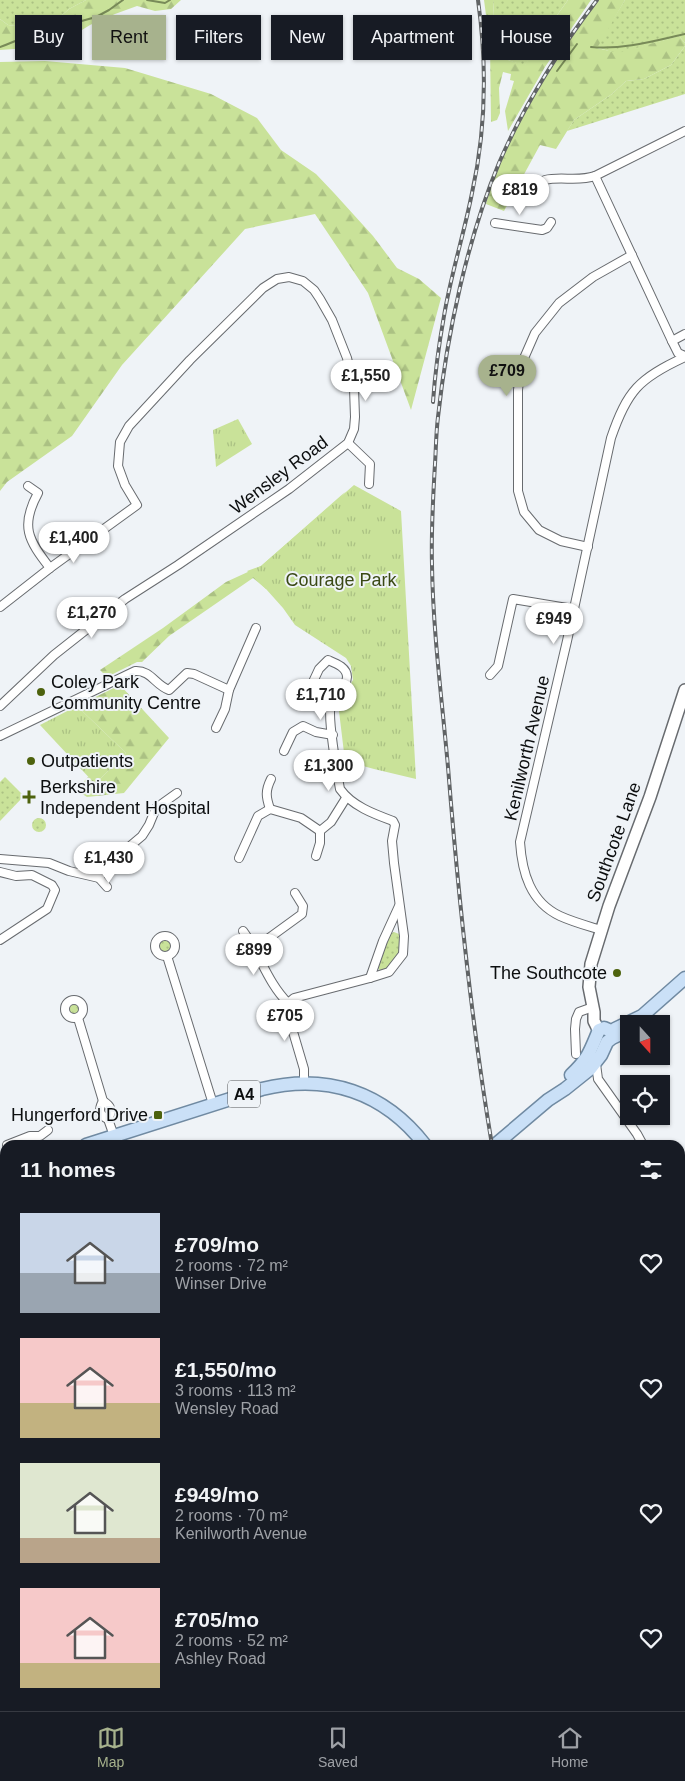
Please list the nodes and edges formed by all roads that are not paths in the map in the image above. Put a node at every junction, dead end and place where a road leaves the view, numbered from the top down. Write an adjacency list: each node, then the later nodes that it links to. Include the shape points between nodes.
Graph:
1 (685, 131): 2 (street)
2 (595, 176): 3 (street); 6 (street)
3 (544, 180)
4 (551, 222): 5 (street, via 542,230)
5 (495, 223)
6 (632, 255): 8 (street); 13 (street, via 593,277 559,303 534,332 521,365 518,491 524,512 539,530)
7 (685, 334): 8 (street)
8 (672, 340): 9 (street, via 678,353)
9 (685, 356): 13 (street, Kenilworth Avenue, via 662,367 636,386 620,411 611,438)
10 (348, 442): 11 (street, via 370,464); 14 (street, Wensley Road, via 354,429 354,388 340,338 314,290 303,281 290,277 277,279 263,288 211,338 129,426 120,442 118,466 124,485 137,505); 22 (street, Wensley Road, via 281,494 124,599 54,655)
11 (368, 484)
12 (28, 486): 14 (street, via 38,493 30,508 29,536)
13 (588, 547): 16 (street, Kenilworth Avenue)
14 (50, 568): 15 (street)
15 (0, 607)
16 (573, 609): 18 (street, via 513,598 498,666); 41 (street, Kenilworth Avenue, via 520,842 527,882 537,898 561,917)
17 (256, 628): 20 (street)
18 (490, 675)
19 (312, 684): 24 (street, via 319,668 328,660 345,670 345,683 331,703)
20 (229, 690): 23 (street); 25 (street, via 187,673 169,690 142,670 135,671)
21 (685, 690): 41 (street, Southcote Lane)
22 (0, 706)
23 (216, 728)
24 (333, 735): 26 (street, via 303,726 293,732); 29 (street, via 340,789)
25 (0, 736)
26 (284, 751)
27 (271, 779): 30 (street, via 266,789)
28 (177, 793): 36 (street, via 156,808 153,826 117,857)
29 (346, 798): 31 (street, via 331,822); 39 (street, via 393,821 395,825 392,841)
30 (270, 809): 31 (street, via 301,818); 33 (street, via 258,816)
31 (320, 831): 32 (street)
32 (316, 856)
33 (239, 858)
34 (0, 859): 36 (street, via 49,863)
35 (0, 872): 44 (street, via 32,875 52,885 55,890 47,909)
36 (99, 878): 37 (street)
37 (108, 887)
38 (295, 893): 45 (street, via 303,906 302,914 269,938)
39 (399, 906): 40 (street); 43 (street)
40 (388, 929): 43 (street); 47 (street)
41 (601, 930): 50 (street, Southcote Lane, via 589,977)
42 (243, 931): 45 (street)
43 (404, 936): 47 (street, via 404,954 389,972)
44 (0, 940)
45 (253, 945): 49 (street, via 266,974)
46 (167, 956): 62 (street)
47 (370, 978): 49 (street, via 294,998)
48 (685, 978): 51 (main road)
49 (288, 1003): 60 (street, via 286,1008 304,1069)
50 (593, 1010): 55 (street, Southcote Lane, via 594,1021); 56 (street, via 579,1012 576,1018)
51 (644, 1015)
52 (78, 1018): 64 (street, via 103,1101 111,1109 108,1119)
53 (620, 1028): 55 (main road)
54 (620, 1032): 55 (main road)
55 (605, 1034): 57 (main road, via 605,1048); 61 (main road)
56 (576, 1054)
57 (596, 1062): 58 (main road); 59 (street)
58 (582, 1076): 59 (street); 61 (main road)
59 (598, 1079): 69 (street)
60 (304, 1084): 62 (main road, A4, via 274,1086); 67 (main road, A4, via 344,1088 368,1096 401,1118)
61 (548, 1100): 68 (main road)
62 (213, 1104): 64 (main road, A4)
63 (48, 1130): 65 (street, via 40,1136)
64 (114, 1136): 66 (main road, A4)
65 (19, 1140)
66 (107, 1140)
67 (421, 1140)
68 (501, 1140)
69 (640, 1140)

